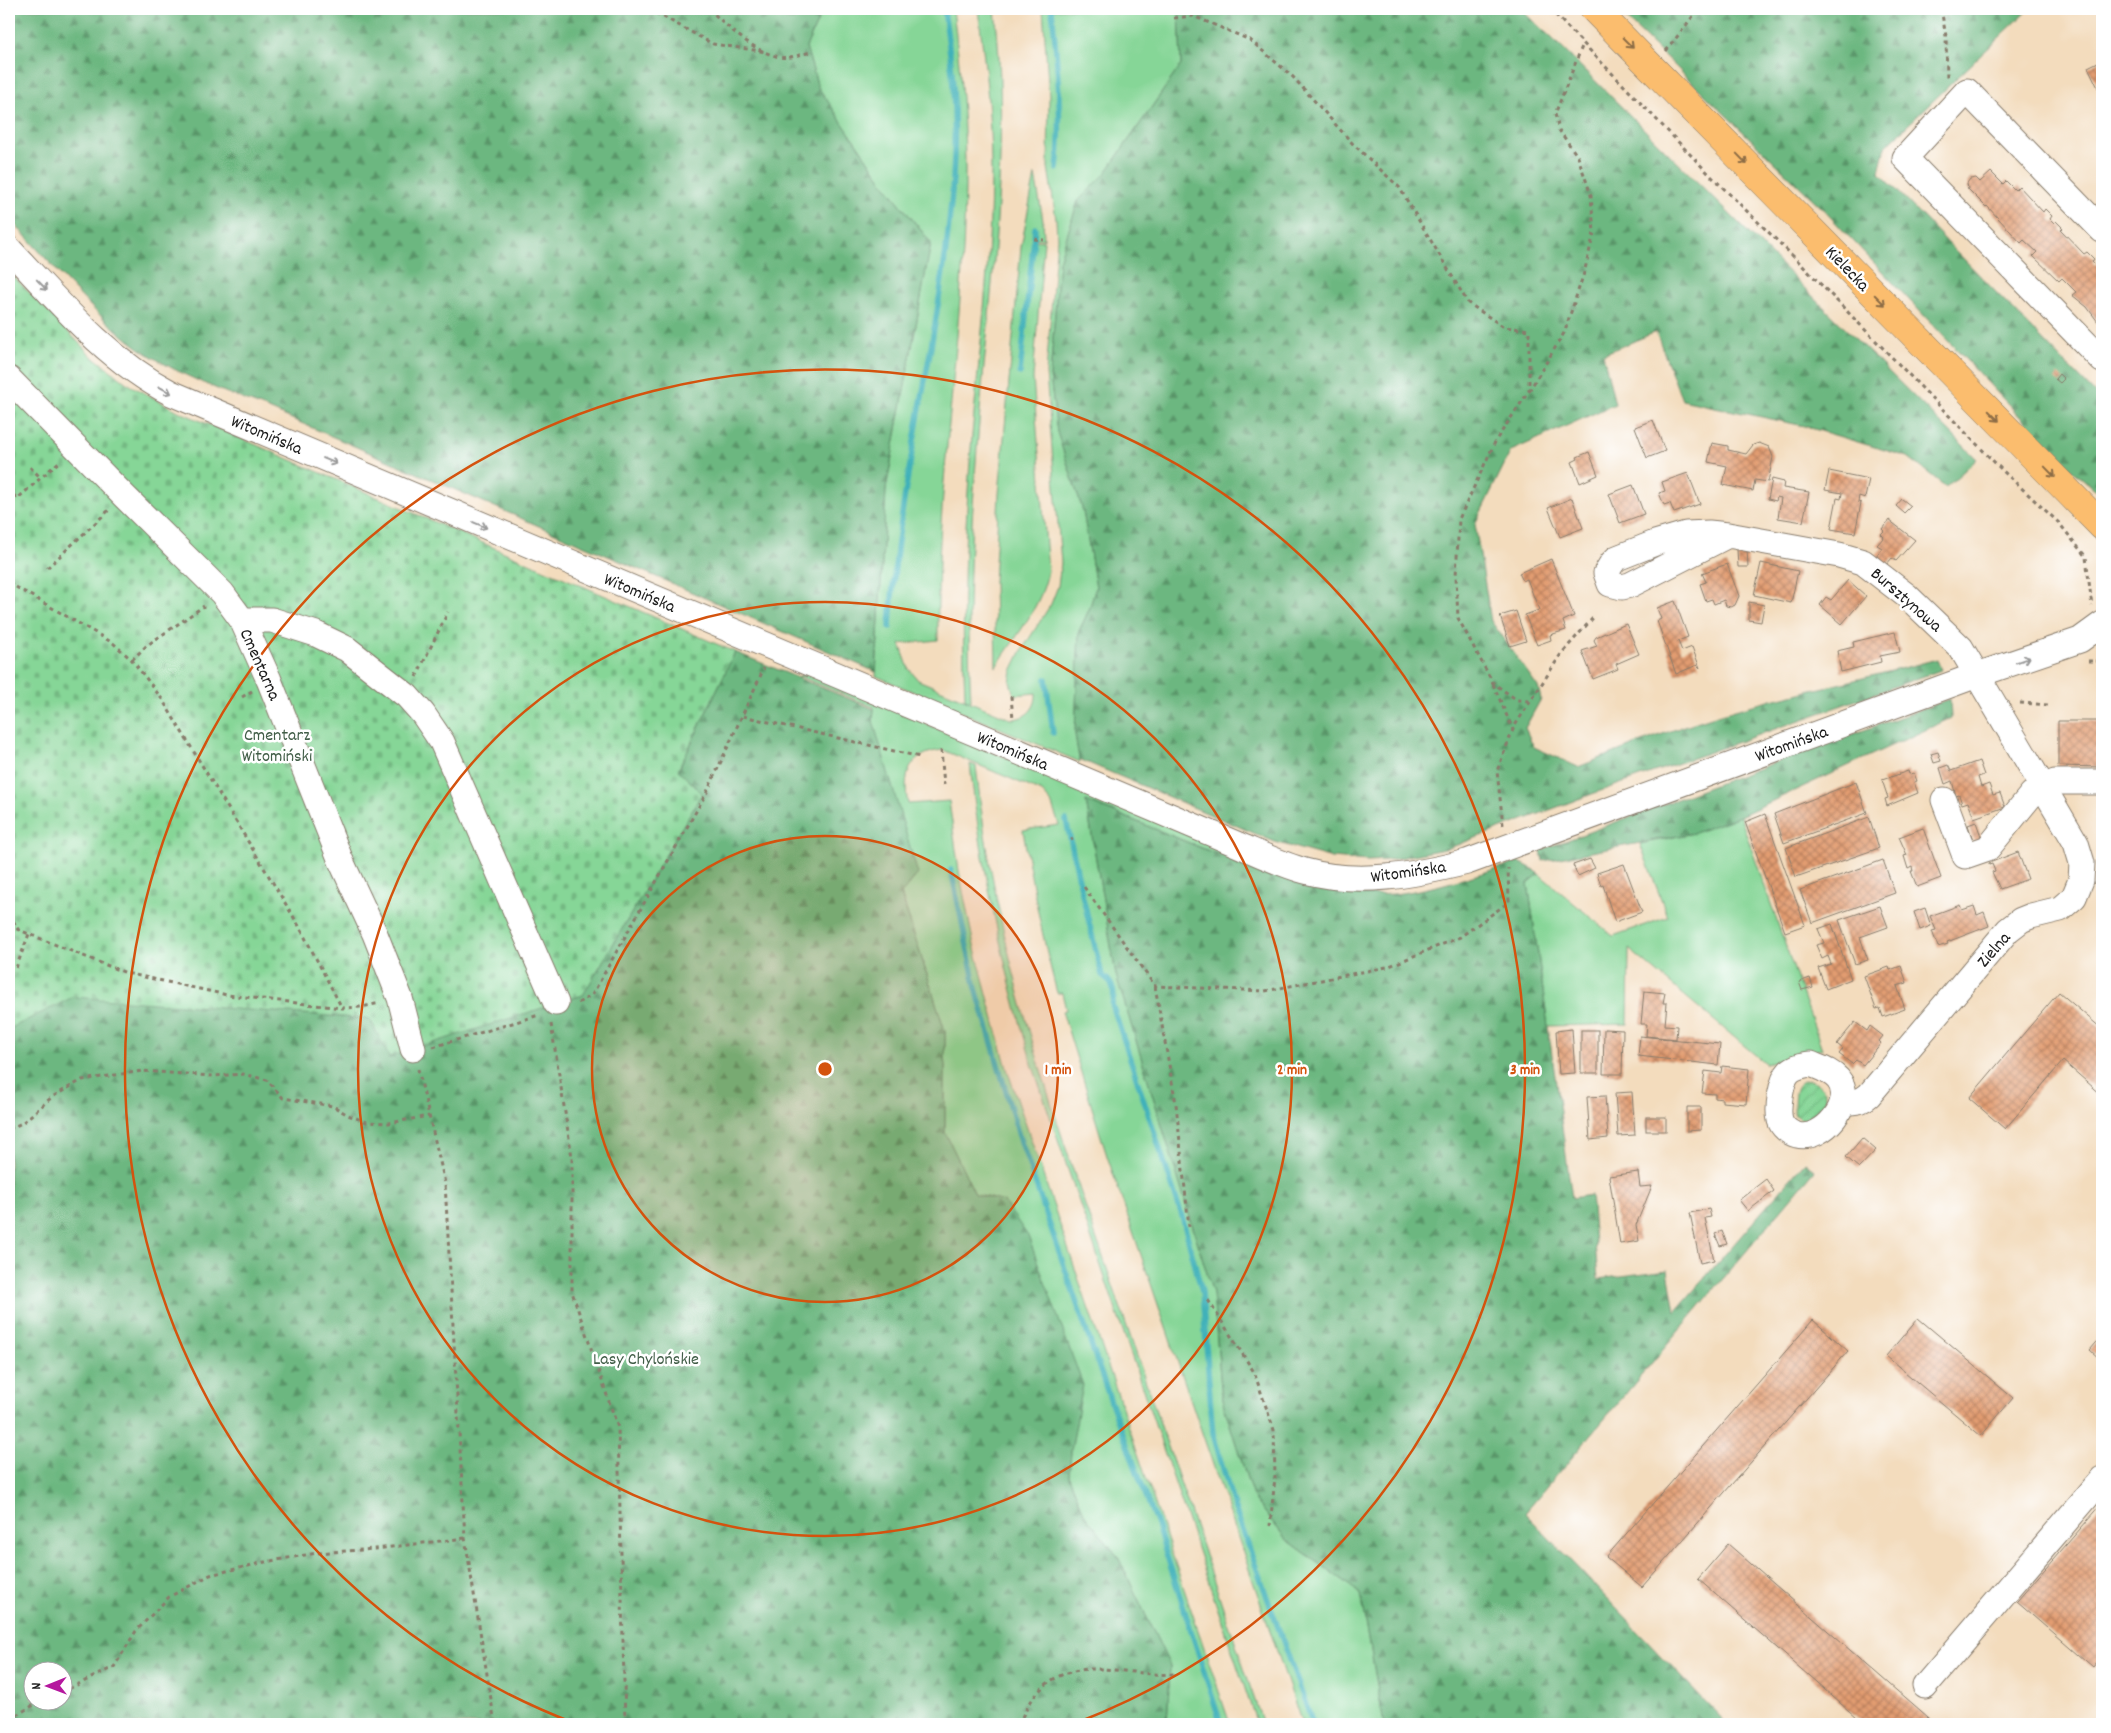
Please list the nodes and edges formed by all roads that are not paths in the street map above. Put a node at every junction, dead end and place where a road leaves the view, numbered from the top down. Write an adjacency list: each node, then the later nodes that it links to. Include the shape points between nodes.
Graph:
1 (1594, 9): 6 (main road, Kielecka, one-way to 6)
2 (2102, 230): 4 (street, via 1966,91 1905,158)
3 (9, 249): 11 (street, Witomińska, one-way to 11, via 101,345 143,377 171,393 1240,846 1306,871 1354,877 1401,876 1468,862)
4 (2102, 360)
5 (9, 379): 9 (street, Cmentarna, via 222,593)
6 (2102, 526)
7 (1728, 535): 11 (street, Bursztynowa, via 1863,562 1907,596 1961,648)
8 (2098, 619): 10 (street, Witomińska)
9 (242, 620): 15 (street, via 272,620 316,634 346,649 407,696 423,714 442,742); 16 (street, Cmentarna, via 400,998)
10 (2091, 641): 11 (street, Witomińska, one-way to 10)
11 (1977, 675): 13 (street, Zielna)
12 (2102, 782): 13 (street, via 2055,782)
13 (2044, 787): 14 (street, via 2032,794 1988,848 1965,856); 17 (street, Zielna, via 2076,843 2082,863 2081,880 2074,897 2060,909 2021,920 2008,930 1869,1095 1854,1103)
14 (1944, 800)
15 (549, 1013)
16 (413, 1051)
17 (1843, 1101)
18 (2102, 1479): 19 (street)
19 (1925, 1686)

